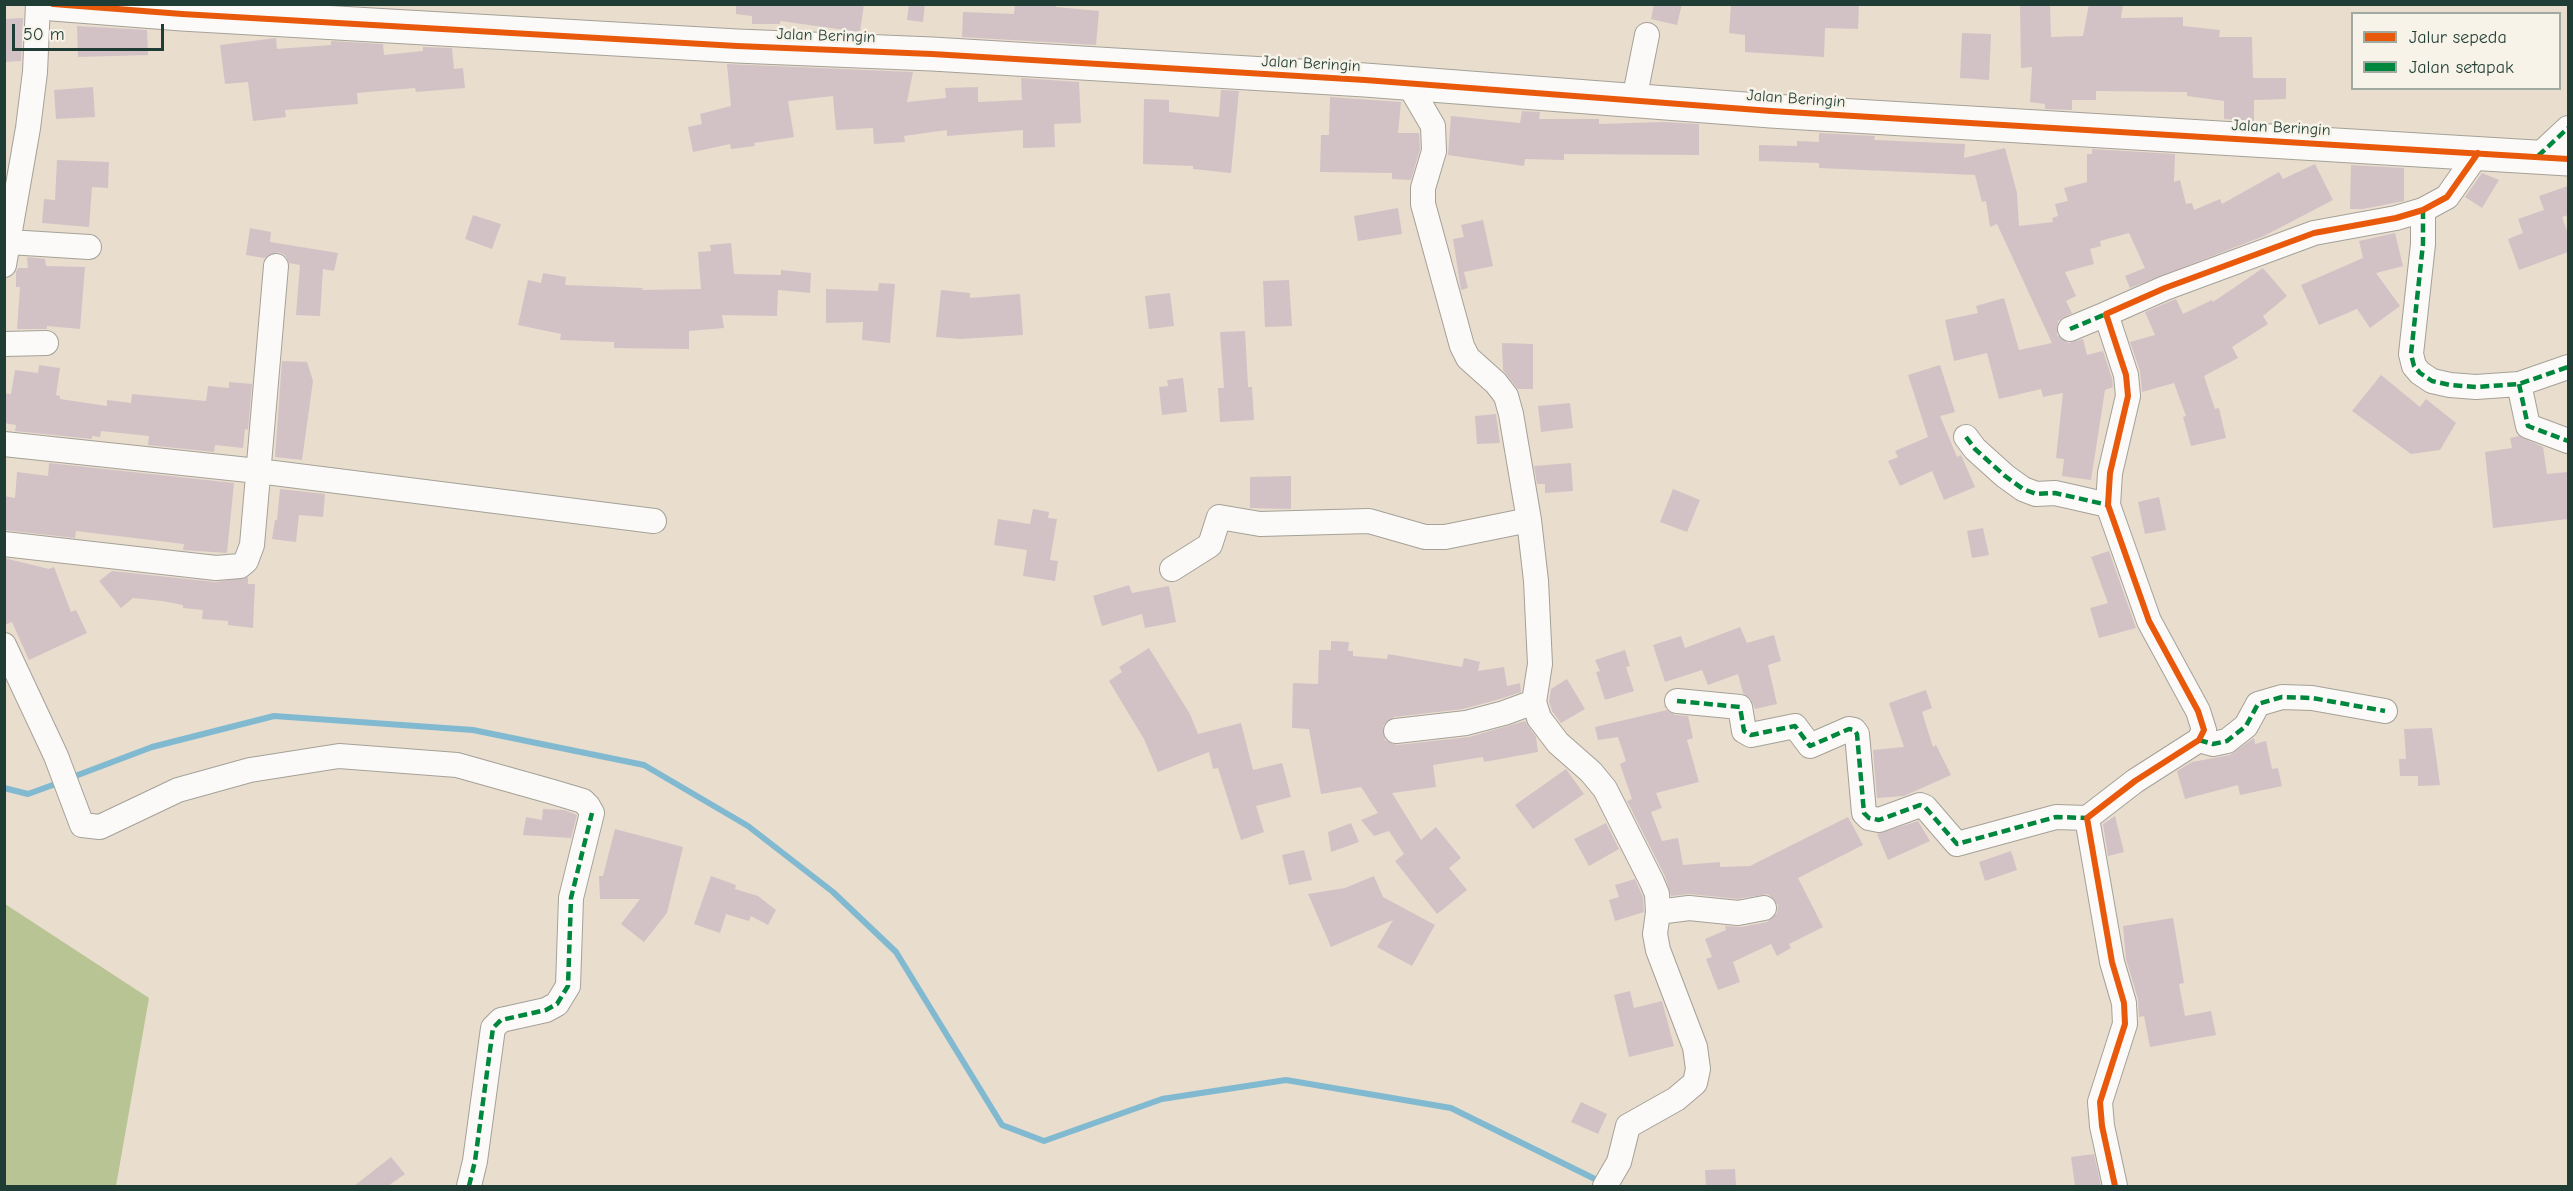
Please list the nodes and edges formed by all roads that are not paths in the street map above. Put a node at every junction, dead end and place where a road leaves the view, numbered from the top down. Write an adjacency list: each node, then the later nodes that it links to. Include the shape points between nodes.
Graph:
1 (38, 4): 11 (street, via 35,72)
2 (52, 4): 4 (street, Jalan Beringin)
3 (1647, 35): 5 (street)
4 (1409, 84): 5 (street, Jalan Beringin); 24 (street, via 1435,136 1423,204 1461,346 1506,396)
5 (1634, 100): 7 (street, Jalan Beringin)
6 (2568, 128): 8 (street)
7 (2478, 153): 8 (street, Jalan Beringin); 9 (street, via 2447,197)
8 (2553, 158)
9 (2423, 210): 13 (street, via 2314,233); 18 (street, via 2413,329 2414,366 2432,381 2450,385)
10 (89, 247): 11 (street)
11 (7, 254)
12 (276, 266): 22 (street)
13 (2106, 314): 14 (street); 23 (street, via 2126,375 2128,396 2110,473)
14 (2070, 329)
15 (46, 343): 16 (street)
16 (4, 344)
17 (2568, 367): 18 (street)
18 (2518, 384): 20 (street, via 2528,426)
19 (1966, 437): 23 (street, via 2005,477 2023,489)
20 (2568, 441)
21 (4, 444): 22 (street)
22 (258, 471): 25 (street); 26 (street, via 252,545 240,566 216,568)
23 (2108, 505): 33 (street, via 2150,621 2202,719 2204,730)
24 (1529, 520): 27 (street, via 1445,537 1425,537 1369,521 1260,524 1219,517 1210,545); 30 (street, via 1540,664)
25 (654, 521)
26 (4, 544)
27 (1172, 569)
28 (4, 645): 37 (street, via 56,756 82,825 100,827 177,790 250,770 339,756 457,765 583,801 588,806 592,813 571,898 568,986 557,1004 501,1020 492,1028)
29 (1677, 701): 34 (street, via 1740,707 1744,731 1751,735 1795,726 1810,746 1854,730 1864,813 1879,820 1925,807 1957,844 2056,817)
30 (1534, 702): 32 (street, via 1466,723); 36 (street, via 1546,730 1605,789 1652,882)
31 (2385, 711): 33 (street, via 2312,698 2282,697 2258,704 2246,726 2227,741 2213,744)
32 (1396, 731)
33 (2199, 740): 34 (street, via 2135,780)
34 (2087, 818): 39 (street, via 2112,962 2124,1003 2123,1034 2100,1102)
35 (1764, 908): 36 (street, via 1738,913 1689,908)
36 (1658, 912): 38 (street, via 1658,950 1695,1047 1698,1069 1695,1083 1687,1092 1628,1126 1619,1162)
37 (469, 1186)
38 (1605, 1186)
39 (2115, 1186)

